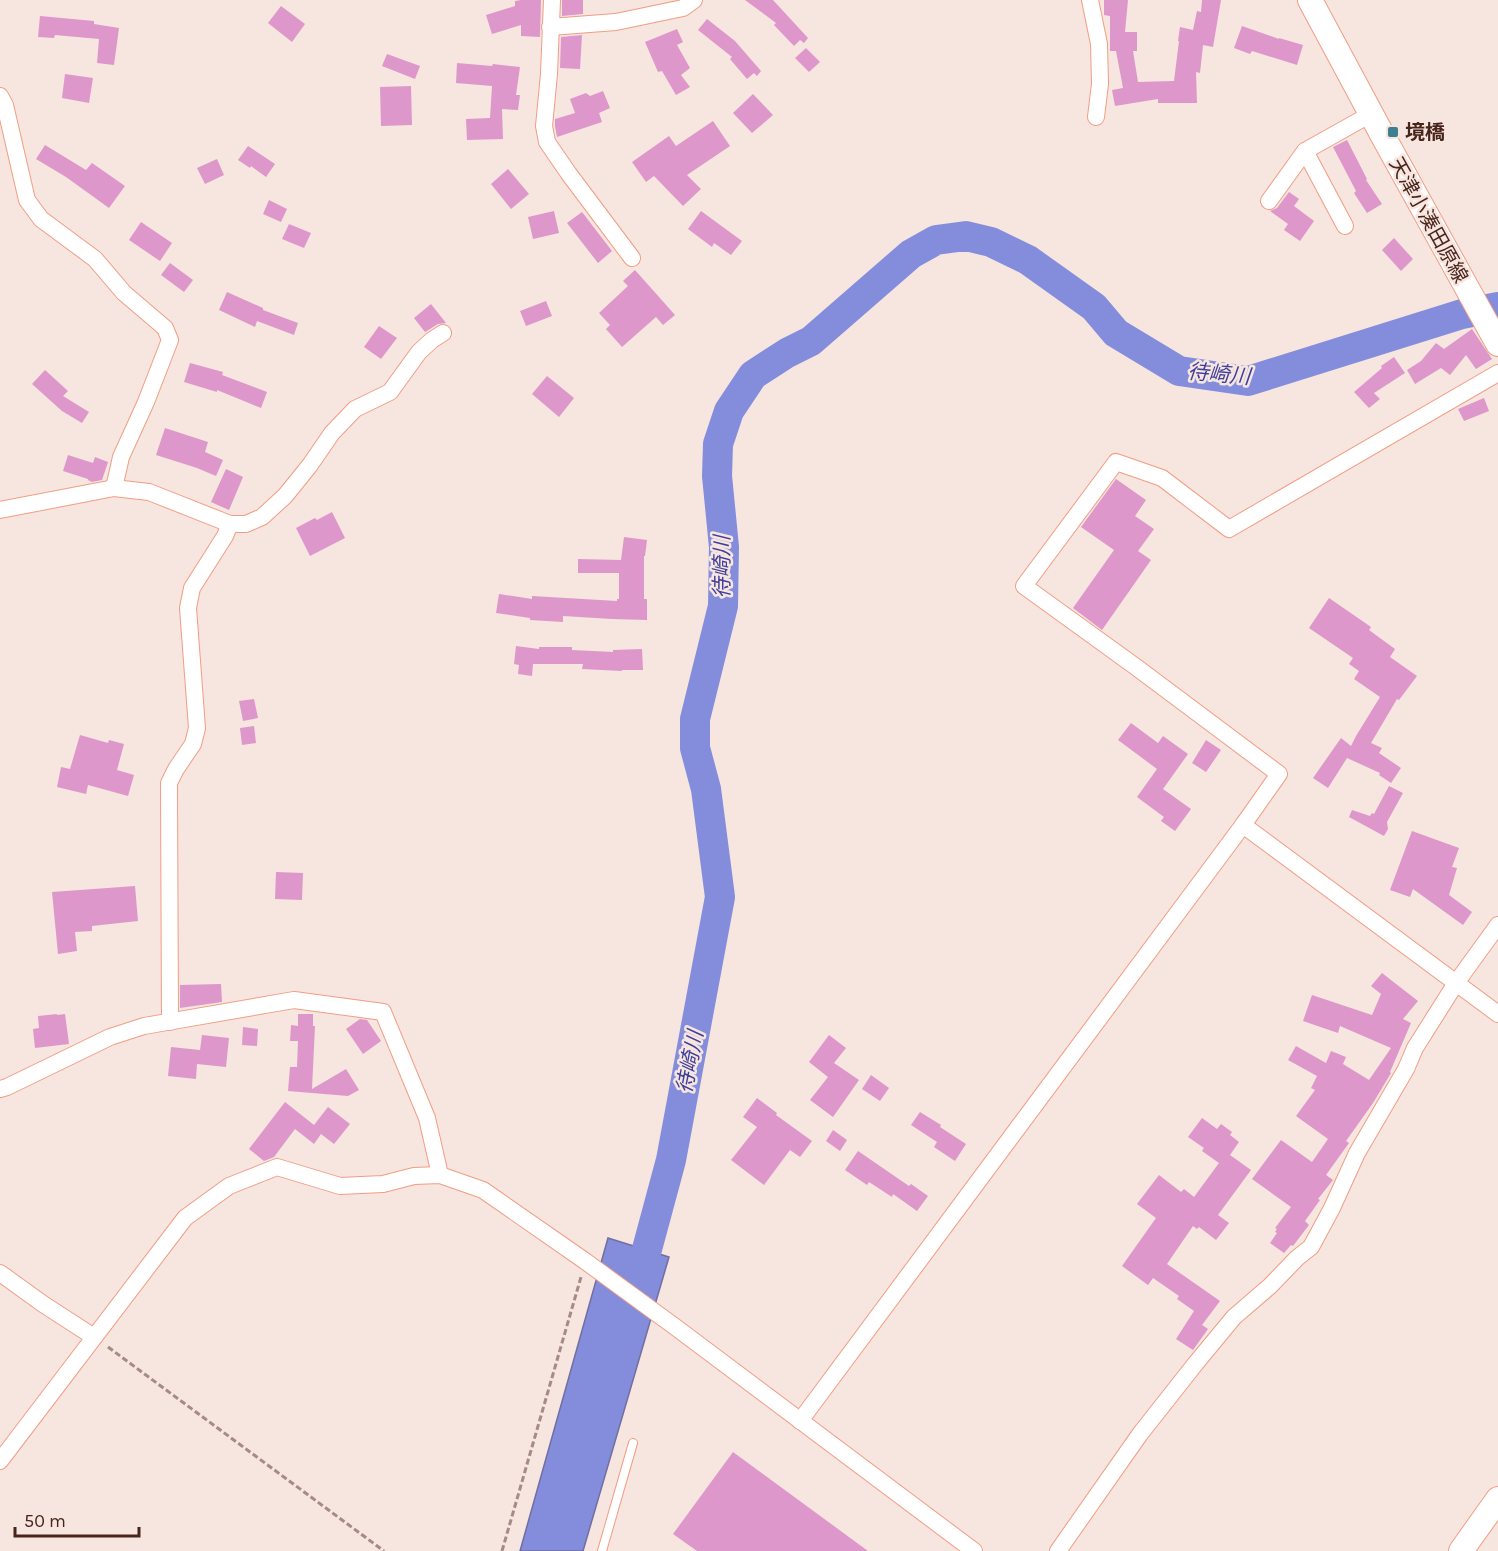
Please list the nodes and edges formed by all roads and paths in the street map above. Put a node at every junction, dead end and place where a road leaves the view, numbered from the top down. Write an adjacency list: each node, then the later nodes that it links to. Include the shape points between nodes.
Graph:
1 (552, 0): 5 (street)
2 (694, 0): 5 (street, via 683,8 627,20)
3 (1090, 0): 8 (street, via 1099,44)
4 (1310, 0): 7 (main road, 天津小湊田原線)
5 (550, 27): 12 (street, via 544,126 547,142)
6 (0, 96): 16 (street, via 27,200 40,219 95,259 124,293 165,328 170,340 121,457)
7 (1371, 114): 9 (street); 14 (main road, 天津小湊田原線)
8 (1096, 117)
9 (1305, 151): 10 (street); 11 (street)
10 (1269, 201)
11 (1345, 226)
12 (632, 258)
13 (443, 333): 18 (street, via 419,352 390,392 356,410 332,433 285,496 262,517 246,524)
14 (1495, 339)
15 (1498, 373): 19 (street, via 1229,529 1162,478 1116,462 1024,586 1279,774)
16 (114, 488): 17 (street); 18 (street, via 149,492)
17 (0, 510)
18 (230, 524): 23 (street, via 192,588 188,608 197,728 193,744 169,783)
19 (1243, 825): 21 (street); 29 (street)
20 (1498, 925): 21 (street)
21 (1456, 984): 22 (street); 37 (street, via 1415,1048 1357,1153 1311,1247 1234,1317 1140,1434)
22 (1498, 1014)
23 (170, 1022): 24 (street, via 110,1037); 25 (street, via 294,1000 383,1011 427,1118)
24 (0, 1089)
25 (440, 1175): 26 (street, via 483,1190); 28 (street, via 340,1186 277,1167 229,1186 185,1218)
26 (585, 1261): 29 (street); 34 (path)
27 (0, 1273): 28 (street)
28 (94, 1337): 31 (street); 33 (path)
29 (800, 1421): 36 (street)
30 (633, 1443): 35 (lane)
31 (0, 1461)
32 (1498, 1499): 38 (main road)
33 (384, 1551)
34 (502, 1551)
35 (602, 1551)
36 (974, 1551)
37 (1058, 1551)
38 (1461, 1551)

